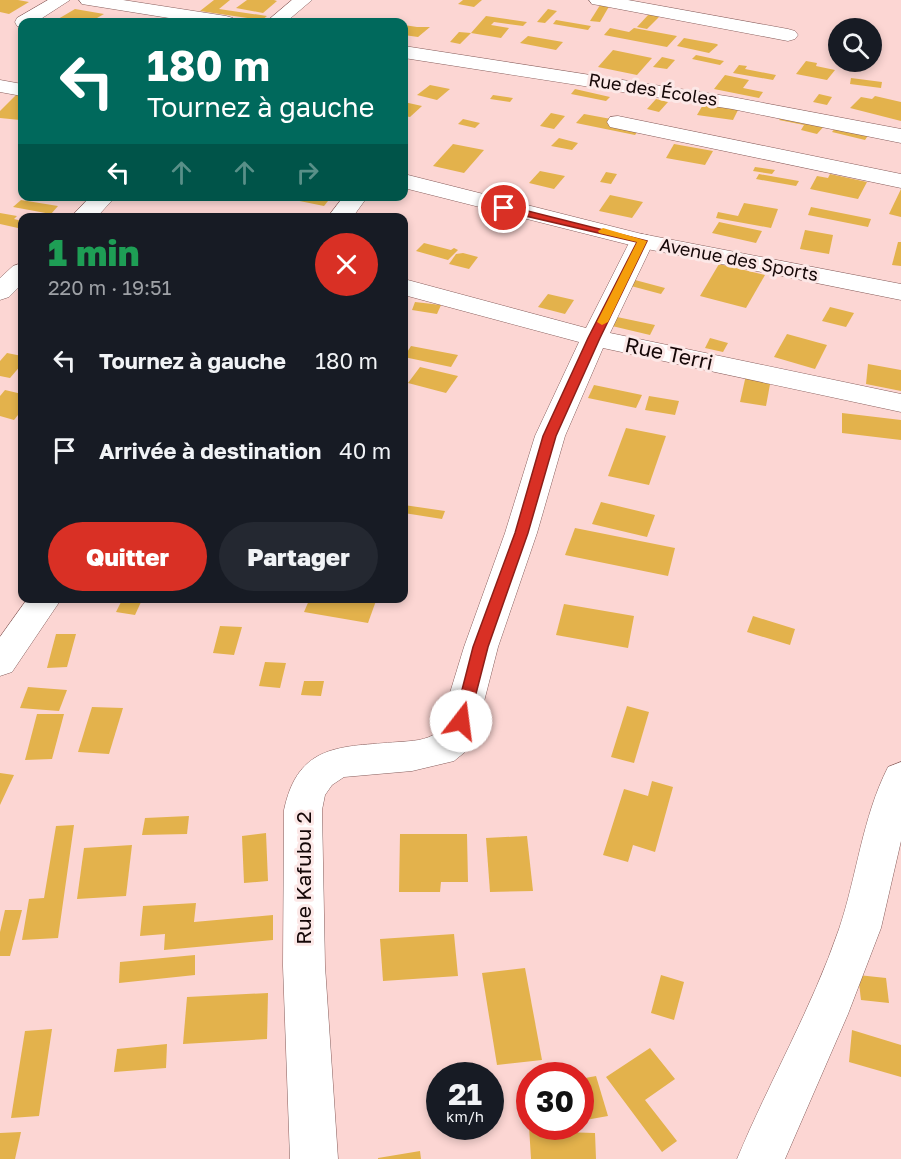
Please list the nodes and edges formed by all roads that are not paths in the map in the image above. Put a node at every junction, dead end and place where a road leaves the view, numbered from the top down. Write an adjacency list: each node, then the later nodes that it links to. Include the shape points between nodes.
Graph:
1 (61, 0): 5 (street)
2 (88, 0): 6 (street)
3 (303, 0): 7 (street)
4 (598, 0): 8 (street)
5 (31, 18)
6 (201, 18)
7 (280, 18)
8 (788, 35)
9 (408, 52): 13 (street, Rue des Écoles, via 732,103)
10 (0, 86): 11 (street)
11 (18, 89)
12 (618, 122): 14 (street)
13 (901, 136)
14 (901, 181)
15 (408, 182): 20 (street, Avenue des Sports)
16 (100, 201): 18 (street)
17 (353, 201): 19 (street)
18 (87, 213)
19 (343, 213)
20 (642, 241): 24 (street, Avenue des Sports); 25 (street, Rue Kafubu 2)
21 (18, 275): 23 (street)
22 (408, 288): 25 (street, Rue Terri)
23 (0, 292)
24 (901, 292)
25 (594, 338): 26 (street, Rue Terri); 30 (street, Rue Kafubu 2, via 549,436 452,742 441,750 412,756 336,763 319,774 307,790 303,810 304,966)
26 (901, 403)
27 (42, 603): 28 (street)
28 (0, 663)
29 (901, 778): 31 (street, via 860,928)
30 (314, 1159)
31 (761, 1159)

